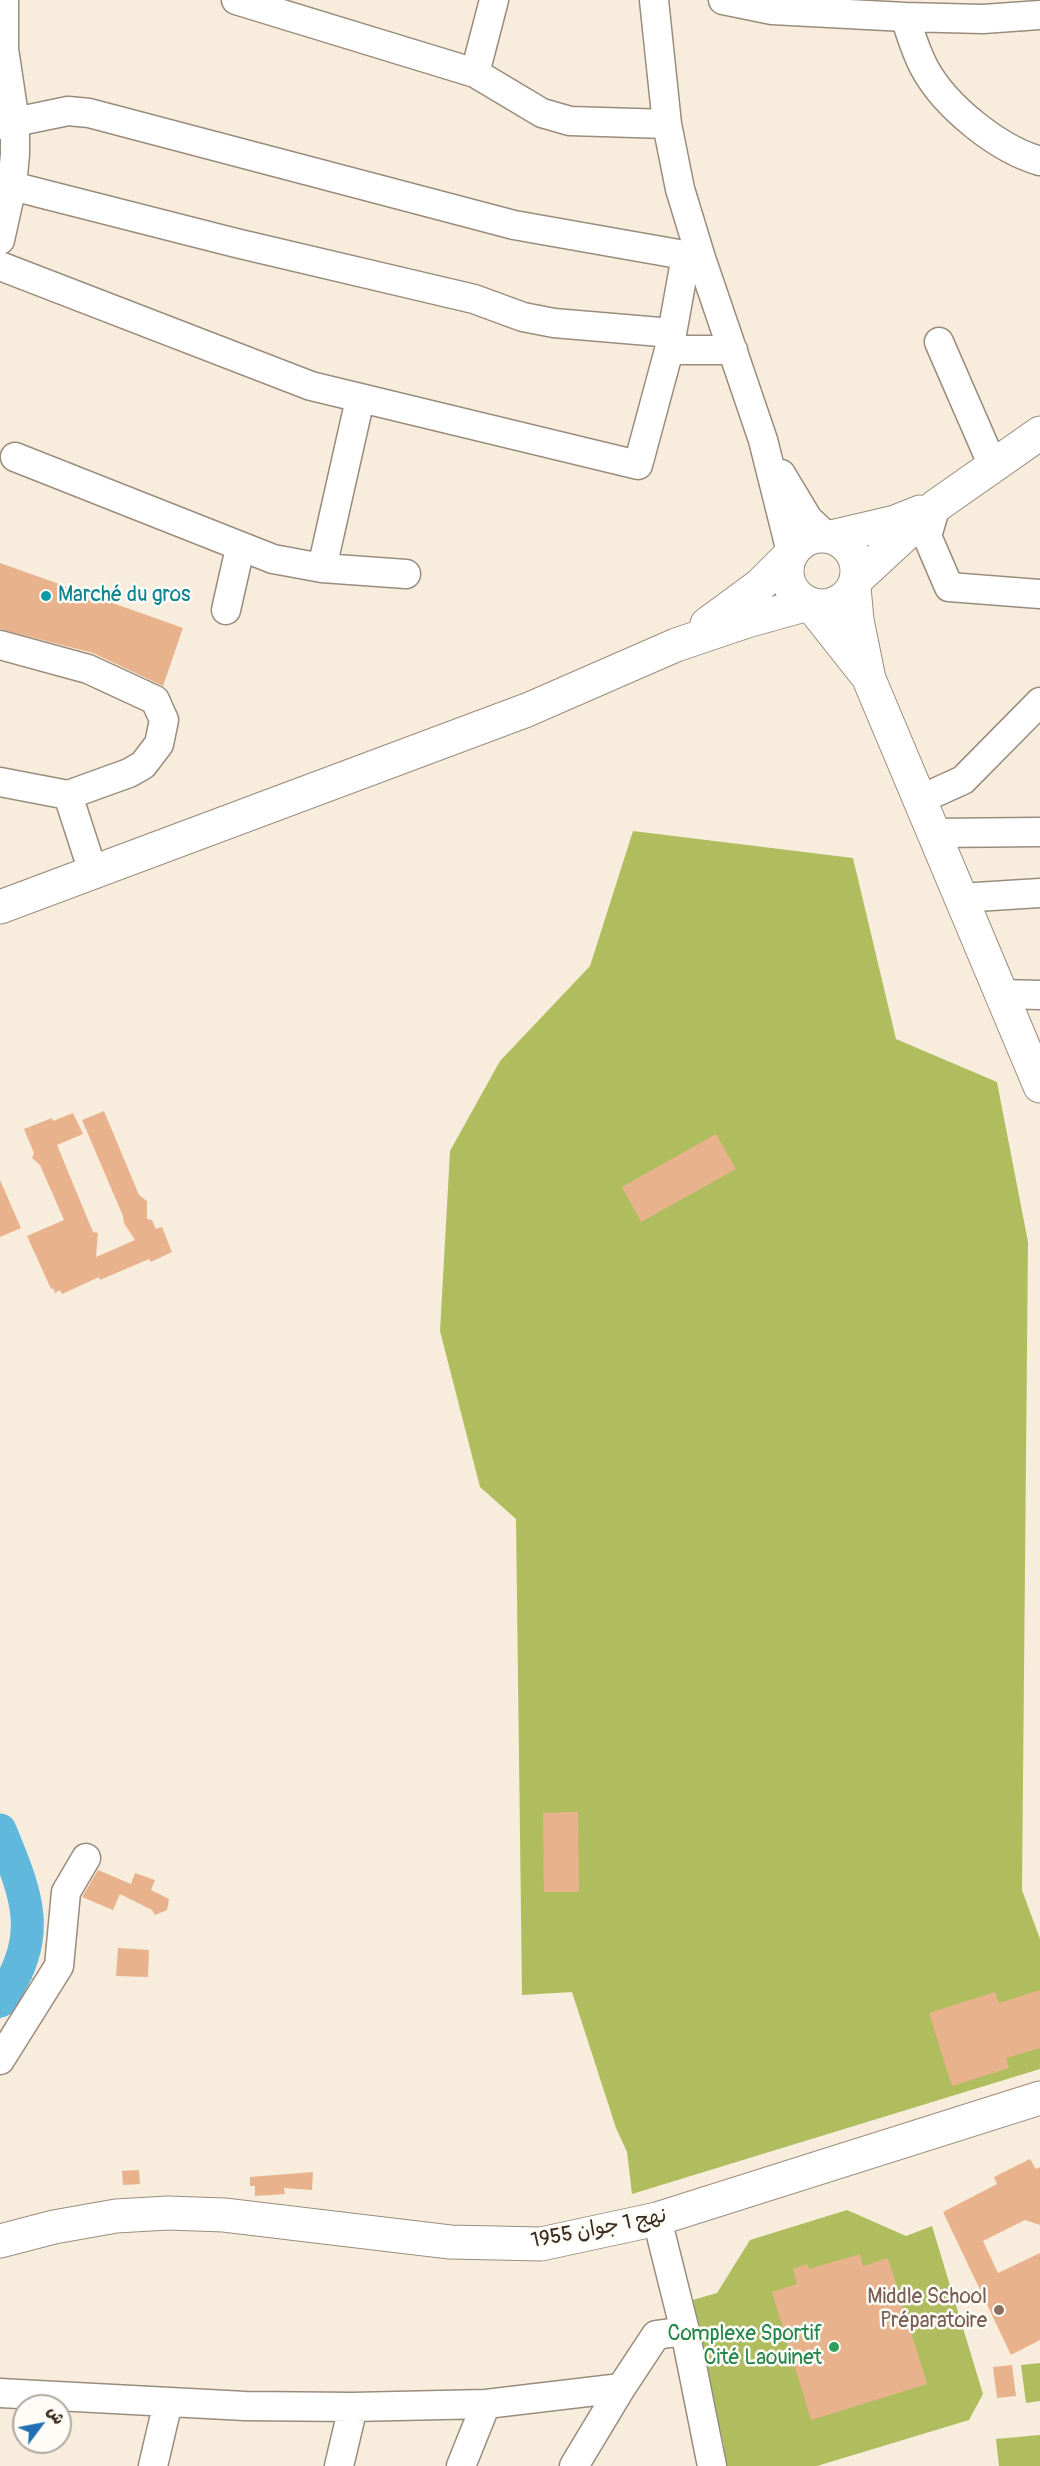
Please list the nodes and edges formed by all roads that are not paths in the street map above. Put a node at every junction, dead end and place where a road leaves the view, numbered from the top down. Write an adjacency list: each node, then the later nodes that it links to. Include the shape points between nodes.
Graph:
1 (4, 0): 9 (street)
2 (236, 0): 8 (street)
3 (494, 0): 8 (street)
4 (654, 0): 10 (street)
5 (723, 0): 7 (street, via 772,10)
6 (1040, 15): 7 (street, via 983,19)
7 (905, 17): 11 (street, via 926,71 955,107 988,135)
8 (475, 73): 10 (street, via 542,113 570,121)
9 (8, 123): 12 (street); 14 (street, via 68,111 89,113 514,225)
10 (666, 124): 14 (street)
11 (1040, 161)
12 (12, 186): 13 (street); 16 (street, via 474,299 524,317)
13 (0, 240)
14 (693, 257): 16 (street); 18 (street)
15 (0, 266): 19 (street, via 311,386)
16 (671, 342): 18 (street); 19 (street, via 638,465)
17 (939, 342): 23 (street)
18 (732, 350): 21 (street)
19 (360, 399): 28 (street)
20 (1040, 433): 23 (main road)
21 (763, 440): 25 (street, via 793,497 808,519); 27 (street)
22 (15, 457): 26 (street)
23 (993, 466): 24 (main road)
24 (936, 506): 25 (main road, via 895,522); 30 (main road); 31 (street, via 927,536 949,587)
25 (828, 536): 27 (main road, via 806,539); 30 (main road, via 849,548 855,558)
26 (240, 548): 28 (street); 33 (street)
27 (790, 554): 32 (main road, via 787,578 791,589); 35 (main road, via 760,585)
28 (322, 568): 29 (street)
29 (406, 574)
30 (855, 583): 32 (main road, via 848,595 831,605); 36 (main road, via 857,620)
31 (1040, 594)
32 (810, 604): 35 (main road); 36 (main road)
33 (226, 610)
34 (0, 645): 39 (street, via 88,669 155,700 164,720 159,744 143,765)
35 (676, 645): 43 (main road, via 527,710)
36 (869, 679): 40 (main road)
37 (1040, 702): 40 (street, via 963,780)
38 (0, 782): 39 (street)
39 (68, 795): 43 (street)
40 (919, 800): 42 (main road)
41 (1040, 832): 42 (street)
42 (933, 833): 45 (main road)
43 (93, 872): 46 (main road)
44 (1040, 893): 45 (street)
45 (960, 898): 47 (main road)
46 (0, 907)
47 (1001, 994): 48 (street); 49 (main road)
48 (1040, 995)
49 (1040, 1086)
50 (86, 1858): 51 (street, via 66,1892 59,1966)
51 (0, 2060)
52 (1040, 2098): 53 (main road, نهج 1 جوان 1955)
53 (657, 2219): 54 (main road, نهج 1 جوان 1955, via 541,2244 496,2244 224,2215 168,2213 116,2216); 55 (street)
54 (0, 2241)
55 (685, 2331): 56 (street, via 656,2336); 65 (street)
56 (621, 2388): 59 (street); 64 (street)
57 (0, 2393): 58 (street)
58 (168, 2402): 60 (street); 61 (street)
59 (486, 2404): 60 (street); 63 (street)
60 (353, 2407): 62 (street)
61 (153, 2466)
62 (339, 2466)
63 (461, 2466)
64 (574, 2466)
65 (712, 2466)

